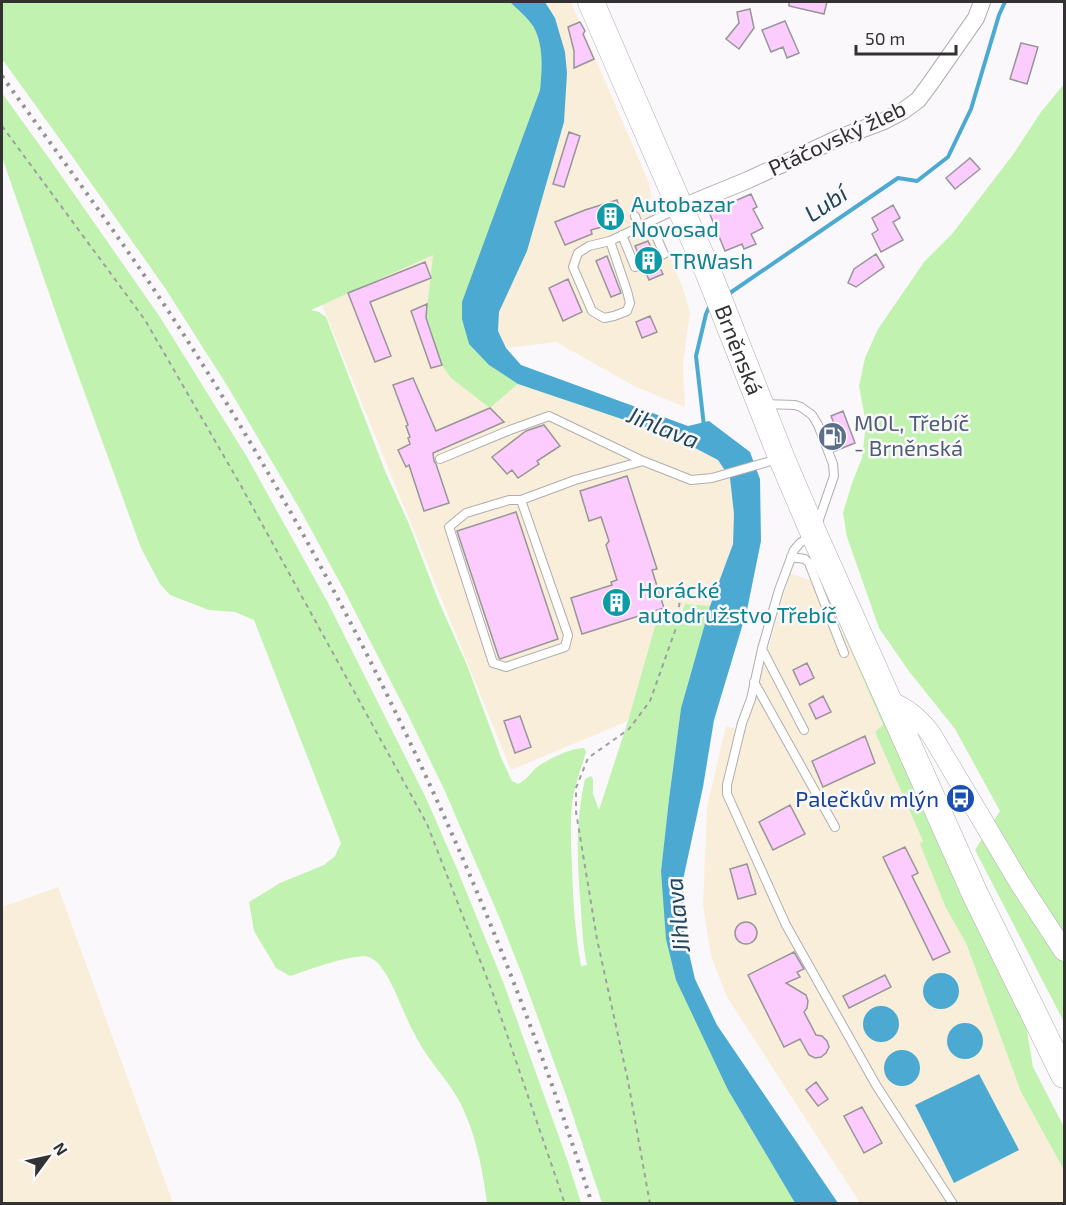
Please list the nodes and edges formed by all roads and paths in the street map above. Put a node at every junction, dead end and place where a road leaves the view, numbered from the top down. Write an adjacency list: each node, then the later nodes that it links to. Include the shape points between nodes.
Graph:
1 (591, 2): 4 (main road, Brněnská)
2 (982, 2): 4 (street, Ptáčovský žleb, via 976,18 930,84 903,111)
3 (2, 126): 28 (path, via 145,320 427,824 492,991)
4 (680, 208): 6 (lane); 12 (main road, Brněnská)
5 (635, 216): 7 (lane)
6 (650, 222): 7 (lane); 10 (lane, via 664,254)
7 (639, 227): 8 (lane)
8 (622, 235): 9 (lane); 11 (lane, via 635,267)
9 (610, 241): 9 (lane, via 578,253 573,267 592,311 604,318 627,311 630,303)
10 (656, 258)
11 (643, 264)
12 (760, 404): 15 (main road, Brněnská); 17 (lane, via 801,407 818,425 835,470)
13 (440, 459): 14 (lane, via 549,416)
14 (643, 461): 15 (lane, via 691,480); 16 (lane)
15 (770, 461): 17 (main road, Brněnská)
16 (521, 500): 16 (lane, via 466,513 449,527 493,663 506,667 566,647 568,635)
17 (814, 534): 18 (lane, via 800,543); 23 (main road, Brněnská)
18 (791, 557): 20 (lane); 21 (lane, via 809,563)
19 (682, 588): 29 (path, via 675,632 650,701 629,729 588,758 576,788 576,812 597,939)
20 (762, 649): 22 (lane); 24 (lane)
21 (844, 653)
22 (754, 682): 25 (lane); 30 (lane, via 727,794 786,925 876,1085)
23 (888, 700): 26 (street, via 915,716 931,734); 27 (main road, Brněnská, via 975,894)
24 (804, 730)
25 (835, 827)
26 (1065, 951)
27 (1065, 1075)
28 (565, 1203)
29 (650, 1203)
30 (953, 1203)

